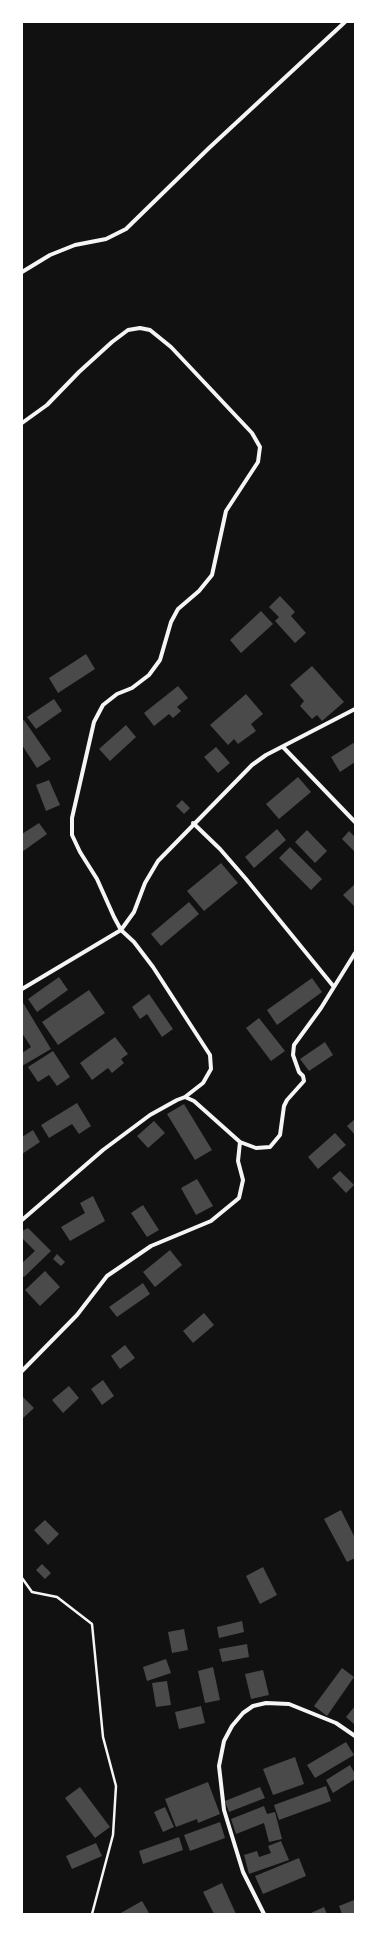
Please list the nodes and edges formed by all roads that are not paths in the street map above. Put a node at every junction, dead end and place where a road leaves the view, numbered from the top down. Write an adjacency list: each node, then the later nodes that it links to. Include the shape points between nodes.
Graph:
1 (345, 22): 2 (street, via 126,229 106,240 75,245 50,255)
2 (22, 272)
3 (22, 423): 8 (street, via 47,405 112,342 128,330 140,328 150,330 171,347 252,433 260,447 258,462 226,511 212,575 199,591 178,609 171,622 160,660 149,675 103,704 94,722 72,818 72,835)
4 (355, 709): 5 (street)
5 (283, 747): 6 (street); 7 (street, via 252,765)
6 (355, 822)
7 (193, 823): 8 (street, via 158,861 144,883 134,912); 10 (street, via 220,849)
8 (122, 930): 11 (street); 12 (street, via 153,967 210,1055 211,1069 203,1083)
9 (355, 953): 10 (street)
10 (334, 987): 13 (street, via 294,1045 293,1055 304,1081 284,1106 280,1135 270,1147 256,1148)
11 (22, 989)
12 (185, 1097): 13 (street, via 194,1101); 14 (street, via 150,1115 103,1150)
13 (240, 1142): 15 (street, via 238,1161 243,1180 239,1198 211,1221 151,1246 107,1276 76,1315)
14 (22, 1220)
15 (22, 1371)
16 (355, 1736): 17 (street, via 336,1723 289,1704 266,1703 243,1712 224,1741 219,1766 224,1810 243,1872)
17 (264, 1914)

